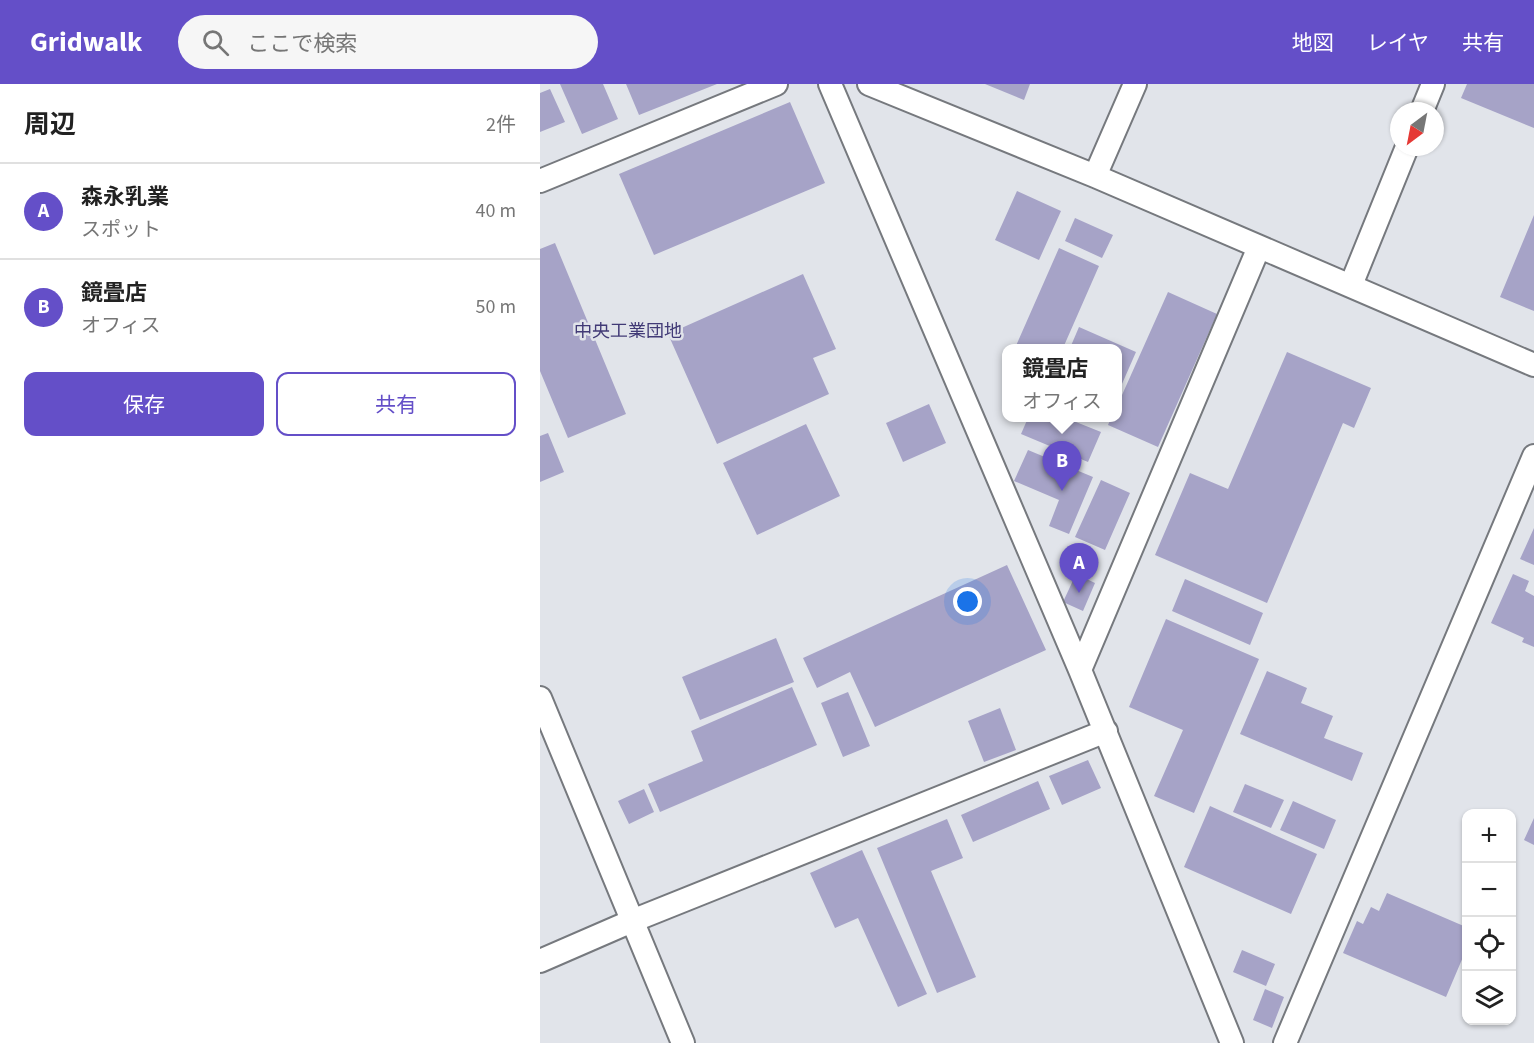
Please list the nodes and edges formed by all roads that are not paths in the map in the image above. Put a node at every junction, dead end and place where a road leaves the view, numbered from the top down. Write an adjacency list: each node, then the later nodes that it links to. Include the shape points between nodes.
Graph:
1 (776, 84): 9 (street)
2 (830, 84): 14 (street)
3 (869, 84): 8 (street)
4 (1135, 84): 8 (street)
5 (1433, 84): 6 (street)
6 (1426, 102)
7 (1403, 156): 11 (street)
8 (1095, 176): 10 (street)
9 (540, 181)
10 (1259, 247): 11 (street); 14 (street)
11 (1351, 285): 12 (street)
12 (1534, 365)
13 (1534, 456): 21 (street)
14 (1080, 670): 16 (street)
15 (540, 698): 17 (street)
16 (1106, 731): 17 (street); 20 (street)
17 (632, 921): 18 (street); 19 (street)
18 (540, 961)
19 (682, 1043)
20 (1232, 1043)
21 (1285, 1043)

